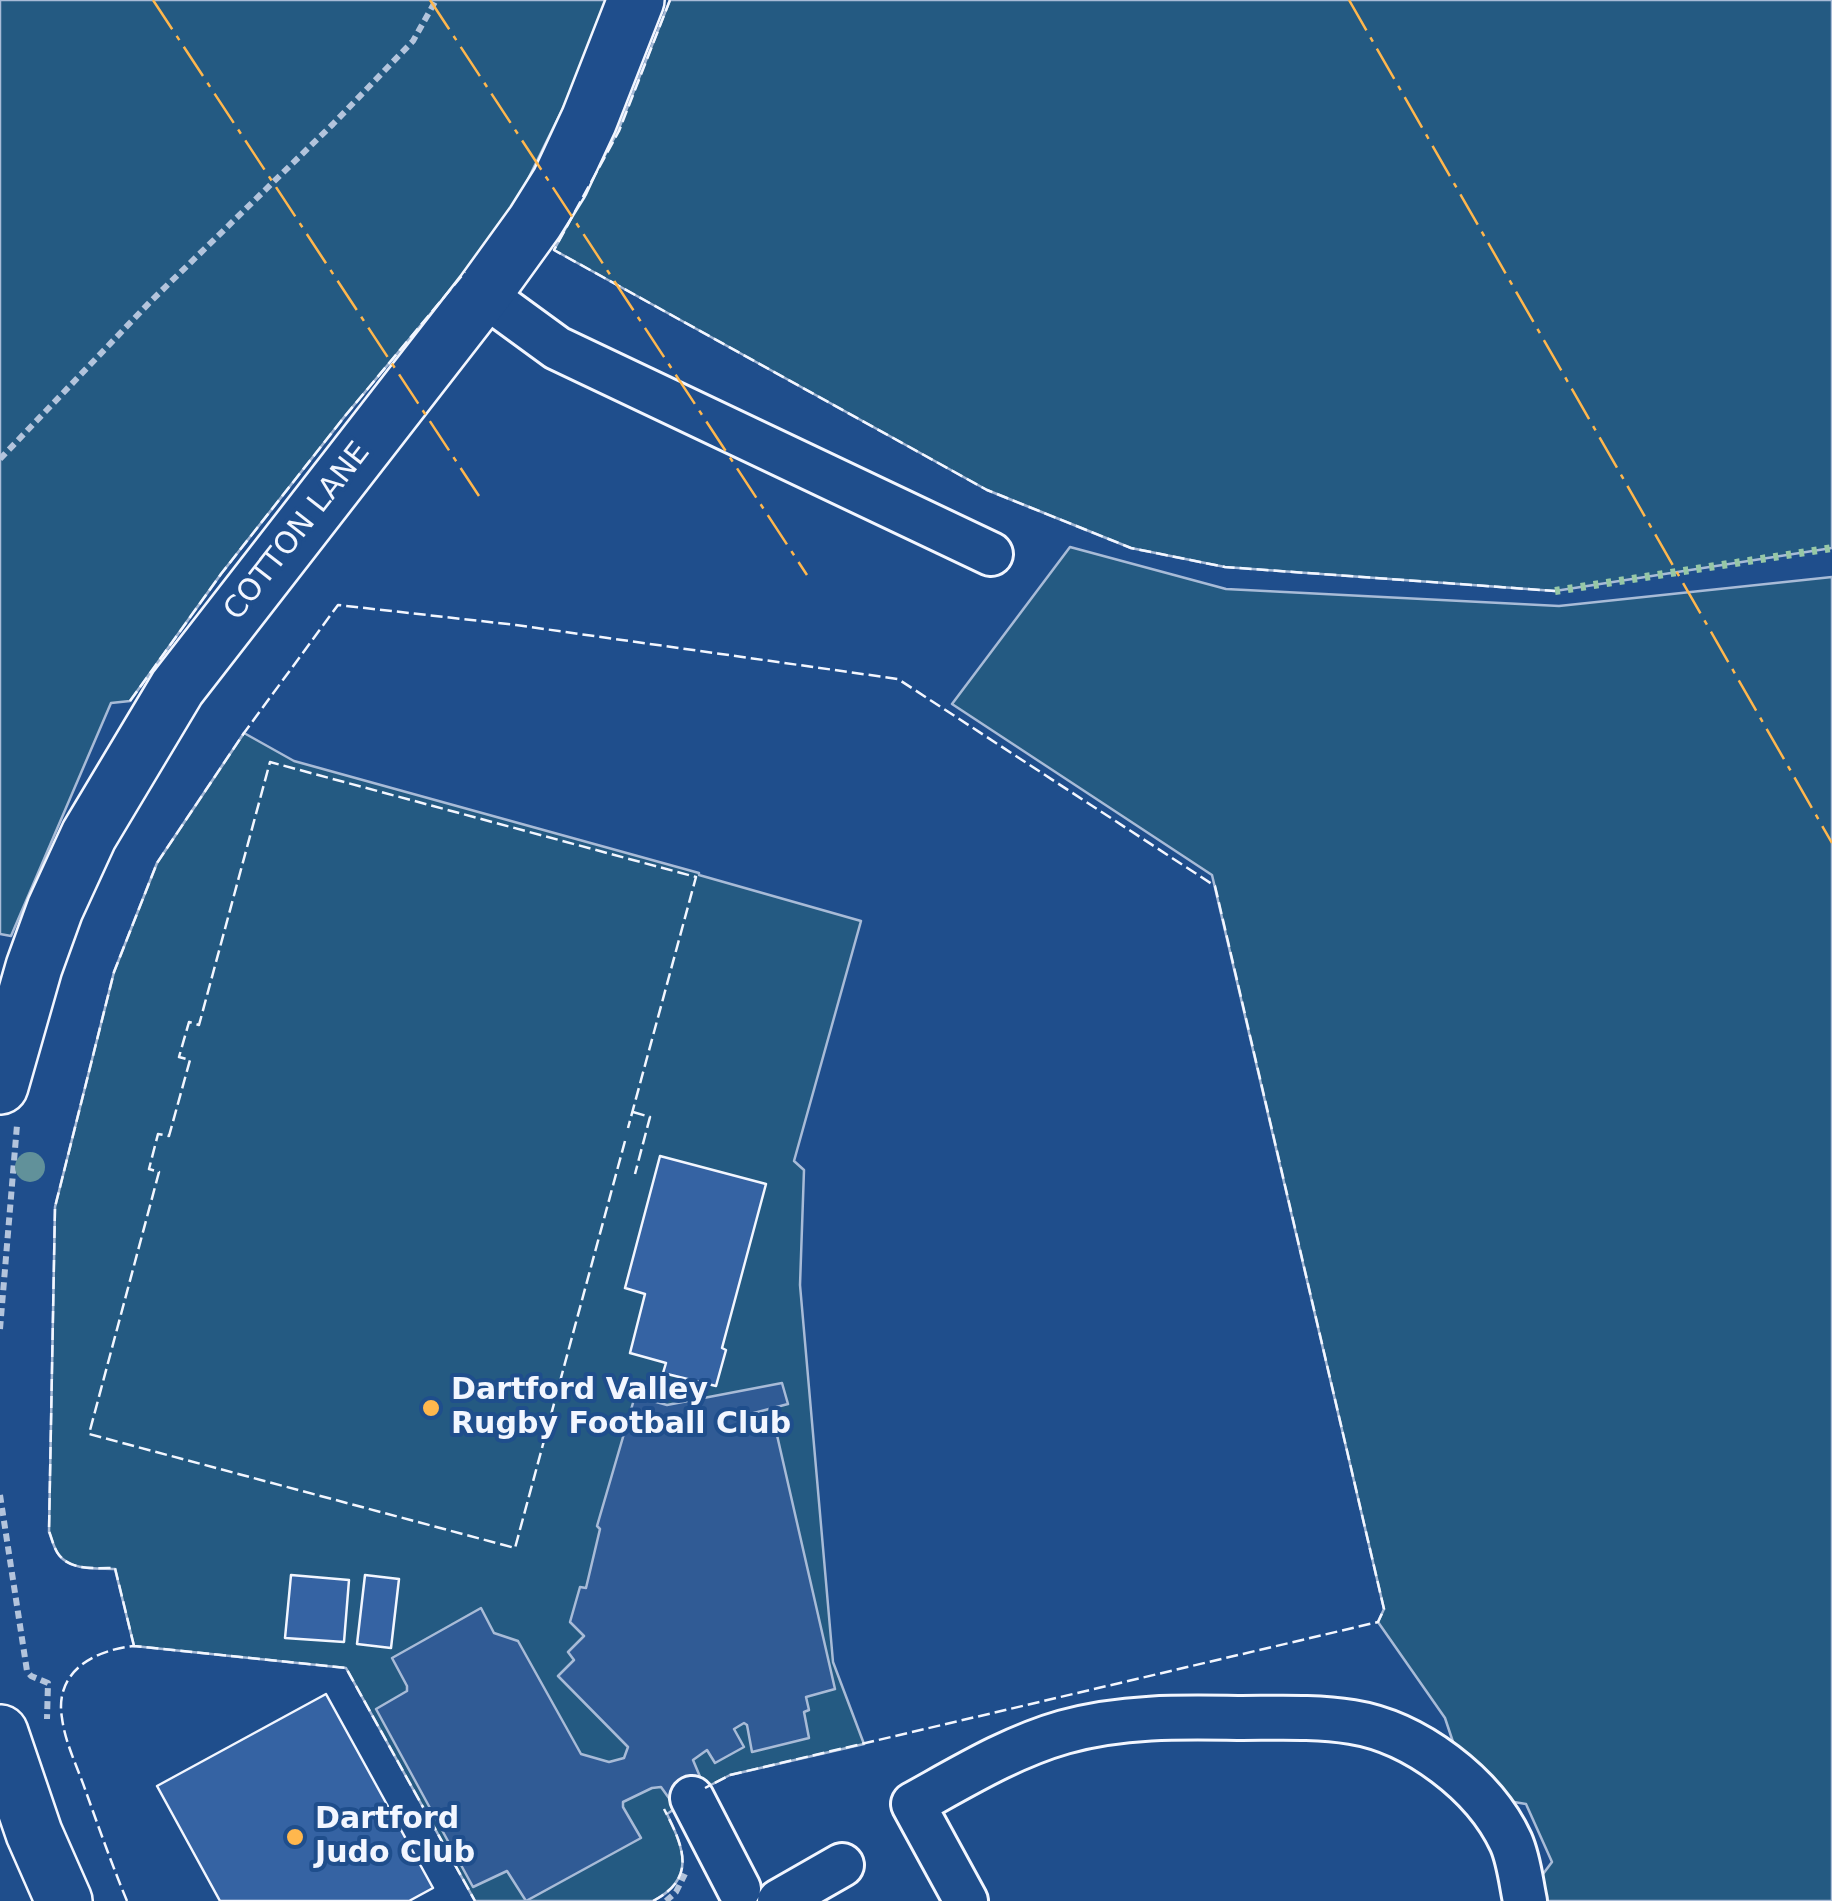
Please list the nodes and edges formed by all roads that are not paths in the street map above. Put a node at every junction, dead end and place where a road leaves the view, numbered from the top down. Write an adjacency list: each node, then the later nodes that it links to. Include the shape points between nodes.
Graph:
1 (636, 0): 2 (main road, COTTON LANE, via 560,182)
2 (483, 294): 3 (street, via 557,348); 4 (main road, COTTON LANE, via 177,688 81,850 34,967)
3 (991, 554)
4 (9, 1100)
5 (24, 1729): 9 (main road, via 34,1832)
6 (692, 1798): 8 (street)
7 (842, 1866): 8 (street)
8 (745, 1898)
9 (64, 1901)
10 (966, 1901): 11 (street, via 900,1811 1046,1738 1159,1716 1350,1722 1430,1754 1483,1799 1511,1842)
11 (1525, 1901)

